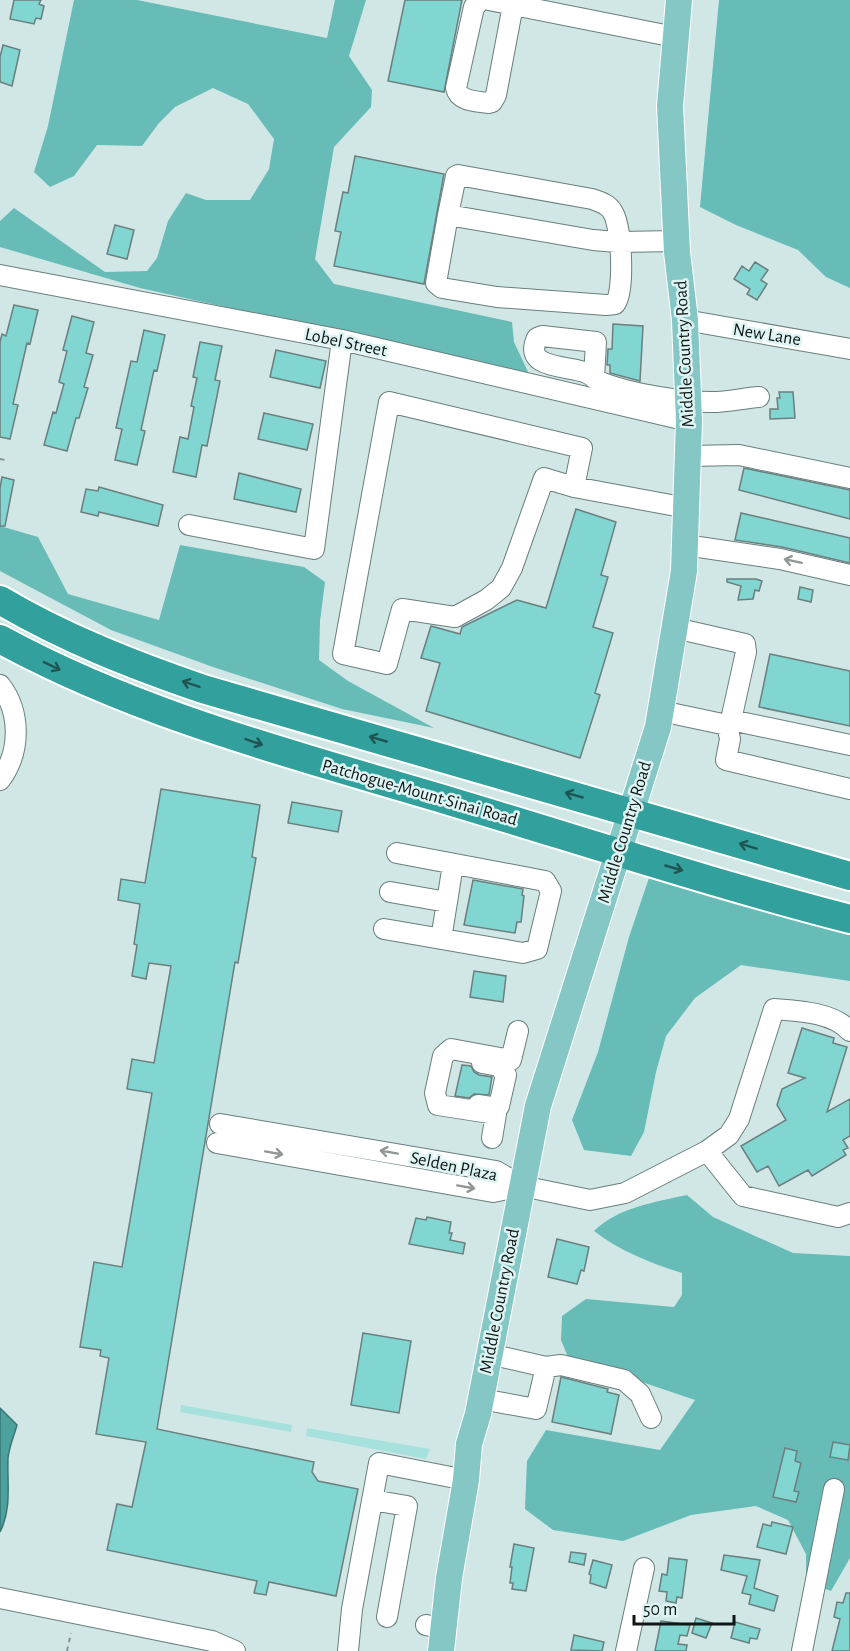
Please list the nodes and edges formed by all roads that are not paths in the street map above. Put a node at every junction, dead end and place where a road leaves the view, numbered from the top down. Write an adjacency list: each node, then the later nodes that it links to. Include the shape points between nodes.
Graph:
1 (481, 0): 4 (street, via 474,7 456,88 461,98 488,103 496,95)
2 (489, 0): 4 (street)
3 (679, 0): 5 (main road, Middle Country Road)
4 (513, 5): 5 (street)
5 (675, 37): 7 (main road, Middle Country Road, via 669,106)
6 (448, 215): 8 (street); 8 (street, via 456,176 463,175 604,203 615,216); 8 (street, via 436,284 486,295 615,304 620,294)
7 (676, 241): 8 (street); 10 (main road, Middle Country Road)
8 (620, 242)
9 (0, 275): 11 (street, Lobel Street)
10 (685, 320): 12 (street, New Lane); 15 (main road, Middle Country Road)
11 (342, 340): 15 (street, Lobel Street); 20 (street, via 314,549)
12 (850, 349)
13 (594, 378): 15 (street)
14 (759, 397): 15 (street, via 713,402)
15 (689, 410): 16 (main road, Middle Country Road)
16 (688, 456): 17 (street, via 739,455); 19 (main road, Middle Country Road)
17 (850, 478)
18 (574, 487): 18 (street, via 544,478 512,568 501,588 486,600 455,617 402,609 387,664 344,654 389,402 582,448); 19 (street)
19 (687, 508): 21 (main road, Middle Country Road)
20 (189, 525)
21 (685, 545): 22 (street, one-way to 21, via 780,559); 24 (main road, Middle Country Road)
22 (850, 575)
23 (0, 600): 32 (highway, one-way to 23, via 183,682 109,655)
24 (675, 627): 27 (main road, Middle Country Road); 28 (street, via 745,644)
25 (0, 639): 33 (highway, Patchogue-Mount Sinai Road, one-way to 33, via 64,672 170,713 288,753)
26 (0, 685): 30 (street, via 9,696 16,738 12,759)
27 (660, 711): 28 (street); 32 (main road, Middle Country Road)
28 (730, 724): 29 (street); 31 (street, via 726,760)
29 (850, 745)
30 (0, 780)
31 (850, 789)
32 (630, 811): 33 (main road, Middle Country Road); 36 (highway, one-way to 32)
33 (618, 851): 39 (highway, Patchogue-Mount Sinai Road, one-way to 39); 49 (main road, Middle Country Road, via 538,1106)
34 (397, 853): 35 (street)
35 (453, 864): 38 (street); 41 (street, via 545,881 551,891 537,949 524,953)
36 (850, 876)
37 (390, 892): 38 (street)
38 (447, 902): 41 (street)
39 (850, 919)
40 (384, 929): 41 (street)
41 (441, 939)
42 (518, 1031): 44 (street, via 511,1060 451,1049)
43 (850, 1031): 48 (street, via 844,1024 808,1011 774,1009 739,1119 729,1135)
44 (443, 1056): 45 (street); 45 (street, via 499,1066 506,1075 496,1107)
45 (435, 1093): 47 (street, via 438,1105 496,1114)
46 (218, 1134): 49 (street, Selden Plaza, via 493,1192)
47 (492, 1138)
48 (706, 1151): 49 (street, via 625,1193 590,1200); 50 (street, via 743,1196 838,1217)
49 (522, 1186): 51 (main road, Middle Country Road)
50 (850, 1213)
51 (489, 1354): 52 (street); 53 (main road, Middle Country Road)
52 (546, 1367): 53 (street, via 536,1408); 54 (street, via 561,1365 624,1380 640,1394)
53 (481, 1399): 55 (main road, Middle Country Road, via 469,1443)
54 (651, 1418)
55 (466, 1480): 57 (street, via 379,1463); 61 (main road, Middle Country Road)
56 (834, 1489): 65 (street)
57 (372, 1500): 60 (street, via 407,1506); 63 (street)
58 (644, 1568): 64 (street)
59 (0, 1598): 62 (street, via 212,1641)
60 (387, 1617)
61 (437, 1635)
62 (235, 1651)
63 (348, 1651)
64 (626, 1651)
65 (801, 1651)

